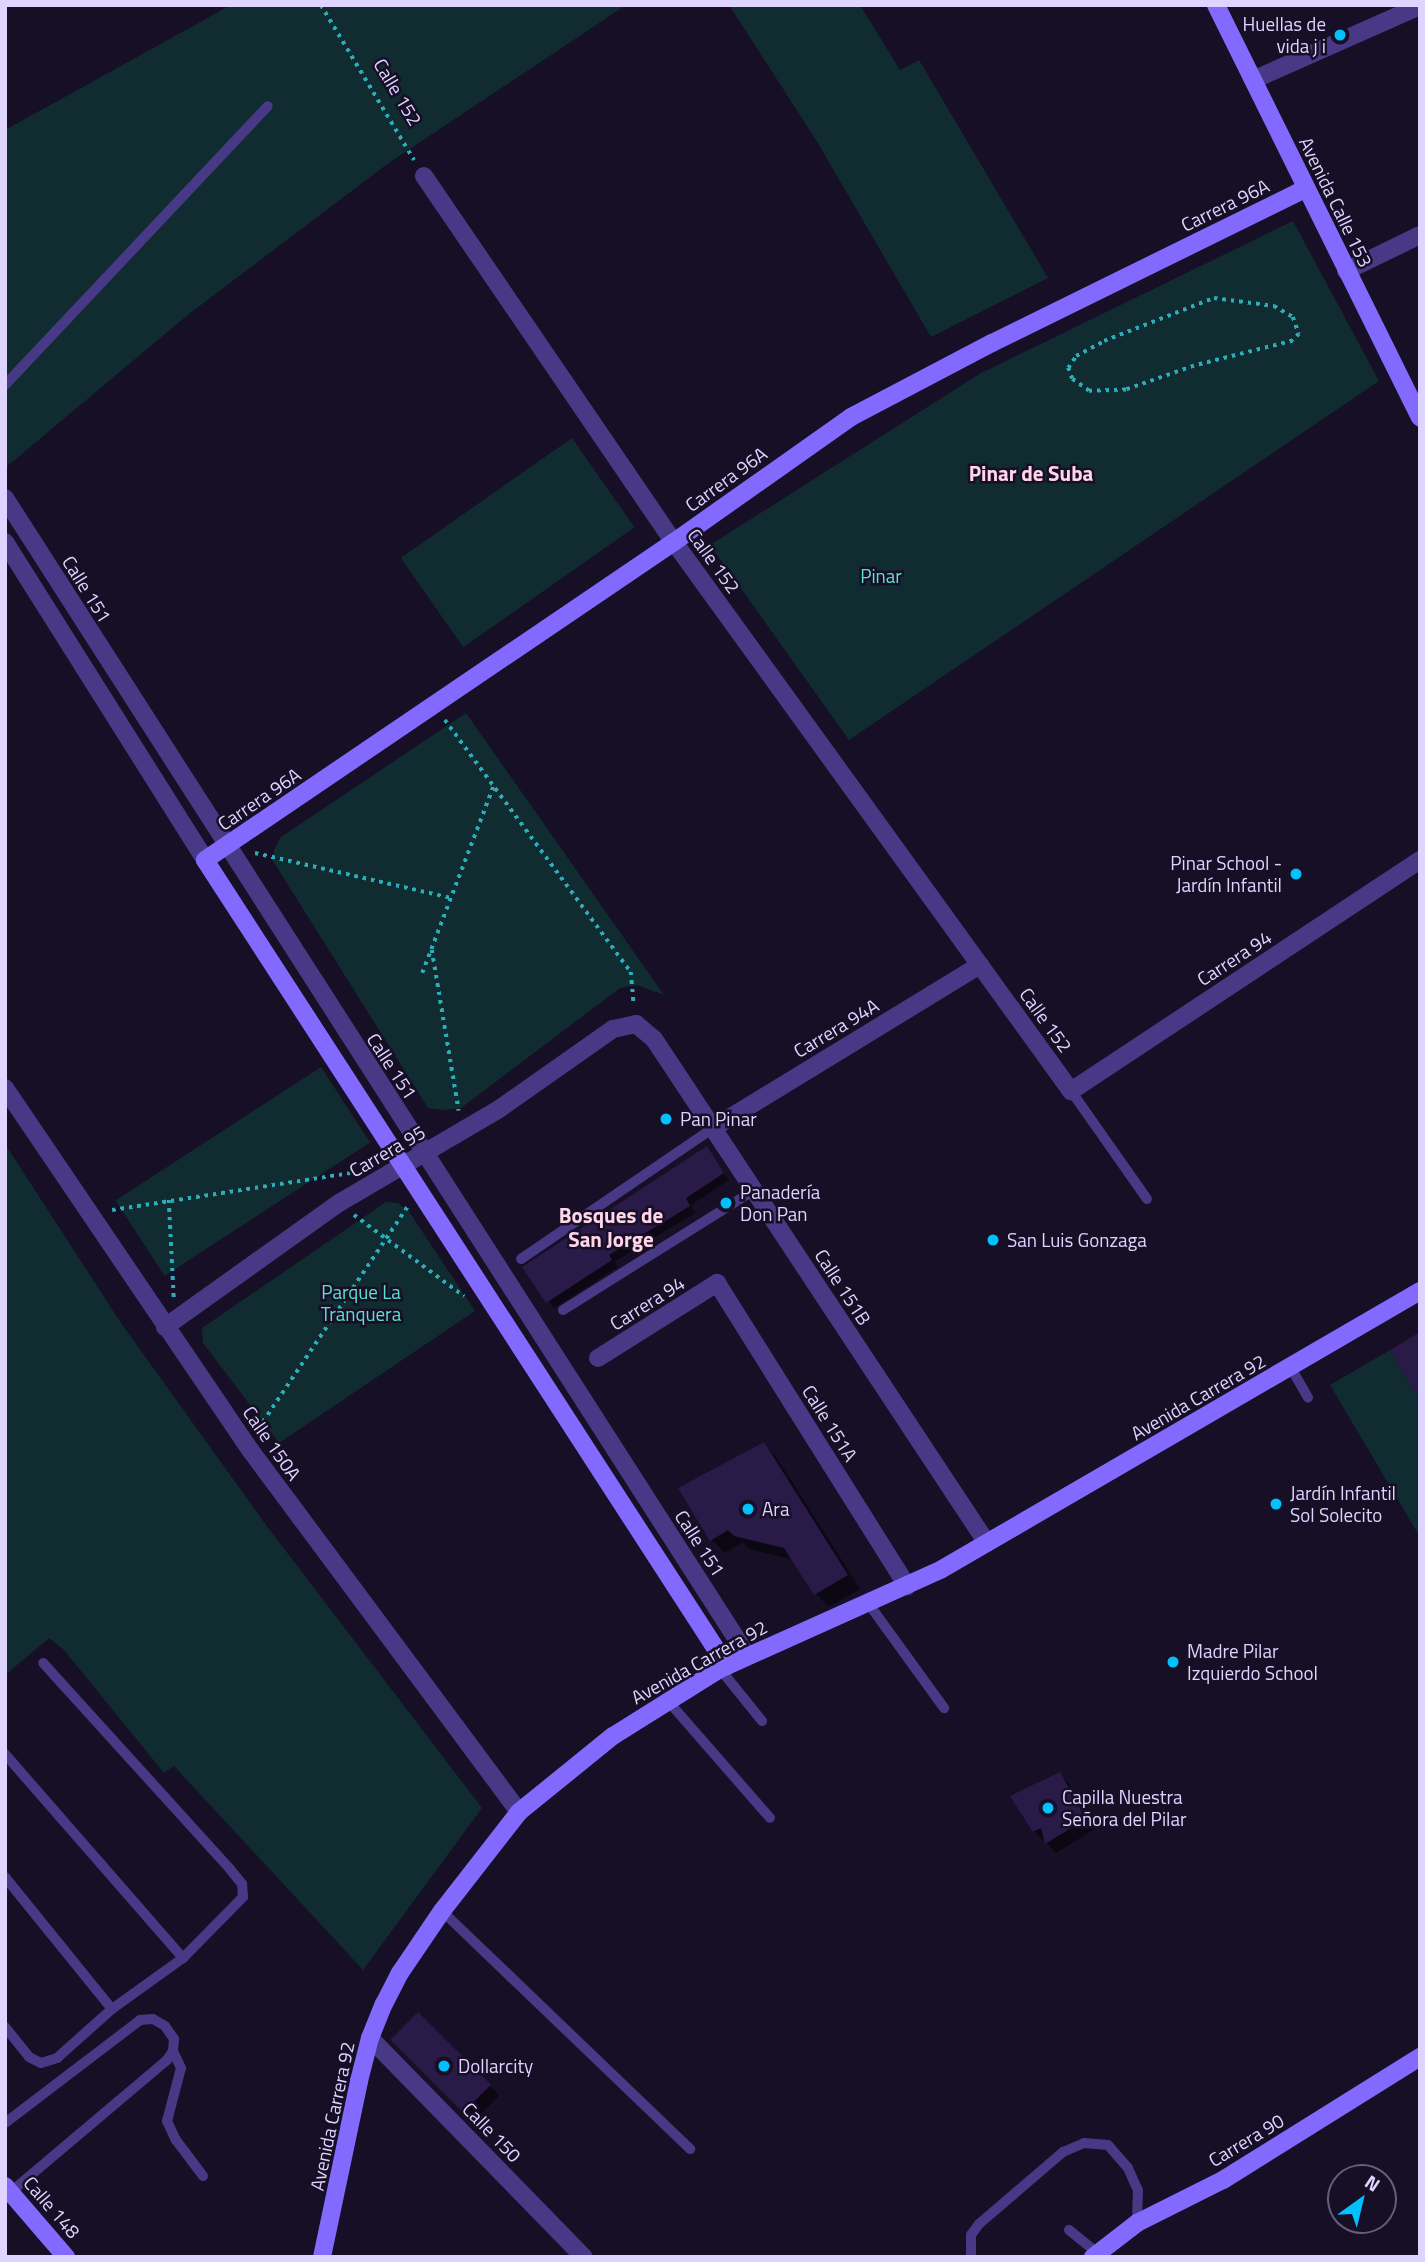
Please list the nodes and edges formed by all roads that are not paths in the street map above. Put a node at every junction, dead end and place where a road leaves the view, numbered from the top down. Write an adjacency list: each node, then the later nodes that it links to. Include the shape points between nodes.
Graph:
1 (1216, 5): 3 (street, Avenida Calle 153)
2 (1420, 6): 3 (street)
3 (1253, 80): 6 (street, Avenida Calle 153)
4 (268, 106): 9 (lane)
5 (424, 176): 13 (street, Calle 152)
6 (1305, 189): 8 (street, Avenida Calle 153); 13 (street, Carrera 96A, via 876,402)
7 (1420, 234): 8 (street)
8 (1346, 271): 10 (street, Avenida Calle 153)
9 (5, 385)
10 (1420, 417)
11 (5, 499): 14 (street, Calle 151)
12 (5, 542): 15 (street)
13 (674, 542): 14 (street, Carrera 96A); 17 (street, Calle 152)
14 (226, 846): 15 (street, Carrera 96A); 22 (street, Calle 151)
15 (205, 860): 23 (street)
16 (1420, 860): 20 (street, Carrera 94)
17 (980, 965): 20 (street, Calle 152); 21 (street, Carrera 94A)
18 (636, 1024): 21 (street, Calle 151B, via 654,1039); 22 (street, Carrera 95, via 612,1029)
19 (5, 1088): 30 (street, Calle 150A)
20 (1071, 1091): 25 (lane)
21 (713, 1128): 24 (street, Calle 151B); 26 (lane)
22 (424, 1154): 23 (street, Carrera 95); 37 (street, Calle 151)
23 (403, 1166): 30 (street, Carrera 95, via 339,1203); 39 (street)
24 (754, 1190): 29 (lane); 34 (street, Calle 151B)
25 (1147, 1199)
26 (521, 1259)
27 (717, 1283): 31 (street, Carrera 94); 35 (street, Calle 151A)
28 (1420, 1291): 32 (street, Avenida Carrera 92)
29 (563, 1310)
30 (170, 1324): 44 (street, Calle 150A, via 247,1446)
31 (598, 1359)
32 (1291, 1368): 33 (lane); 34 (street, Avenida Carrera 92)
33 (1308, 1398)
34 (987, 1543): 35 (street, Avenida Carrera 92)
35 (907, 1586): 36 (street, Avenida Carrera 92)
36 (867, 1603): 37 (street, Avenida Carrera 92); 41 (lane)
37 (747, 1655): 39 (street, Avenida Carrera 92)
38 (43, 1663): 48 (lane, via 242,1884 243,1897 235,1908)
39 (724, 1667): 40 (street, Avenida Carrera 92); 42 (lane)
40 (668, 1701): 44 (street, Avenida Carrera 92, via 613,1736); 45 (lane)
41 (944, 1708)
42 (762, 1721)
43 (5, 1754): 48 (lane)
44 (519, 1812): 47 (street, Avenida Carrera 92)
45 (770, 1818)
46 (5, 1877): 49 (lane)
47 (442, 1911): 51 (street, Avenida Carrera 92, via 400,1972); 55 (lane)
48 (183, 1958): 49 (lane)
49 (112, 2009): 50 (lane, via 57,2058 41,2063 29,2057)
50 (6, 2031)
51 (370, 2038): 62 (street, Avenida Carrera 92); 63 (street, Calle 150)
52 (173, 2051): 54 (lane, via 174,2039 165,2026 153,2019 140,2020); 56 (lane, via 181,2068 167,2121); 57 (lane)
53 (1420, 2057): 58 (street, Carrera 90, via 1223,2180)
54 (5, 2123)
55 (690, 2149)
56 (203, 2176)
57 (8, 2189): 61 (street, Calle 148)
58 (1137, 2223): 60 (street, Carrera 90); 64 (lane, via 1138,2190 1128,2168 1108,2145 1084,2143 1063,2152 979,2224 971,2235)
59 (1069, 2230): 60 (lane)
60 (1095, 2255)
61 (66, 2257)
62 (322, 2257)
63 (584, 2257)
64 (971, 2257)

